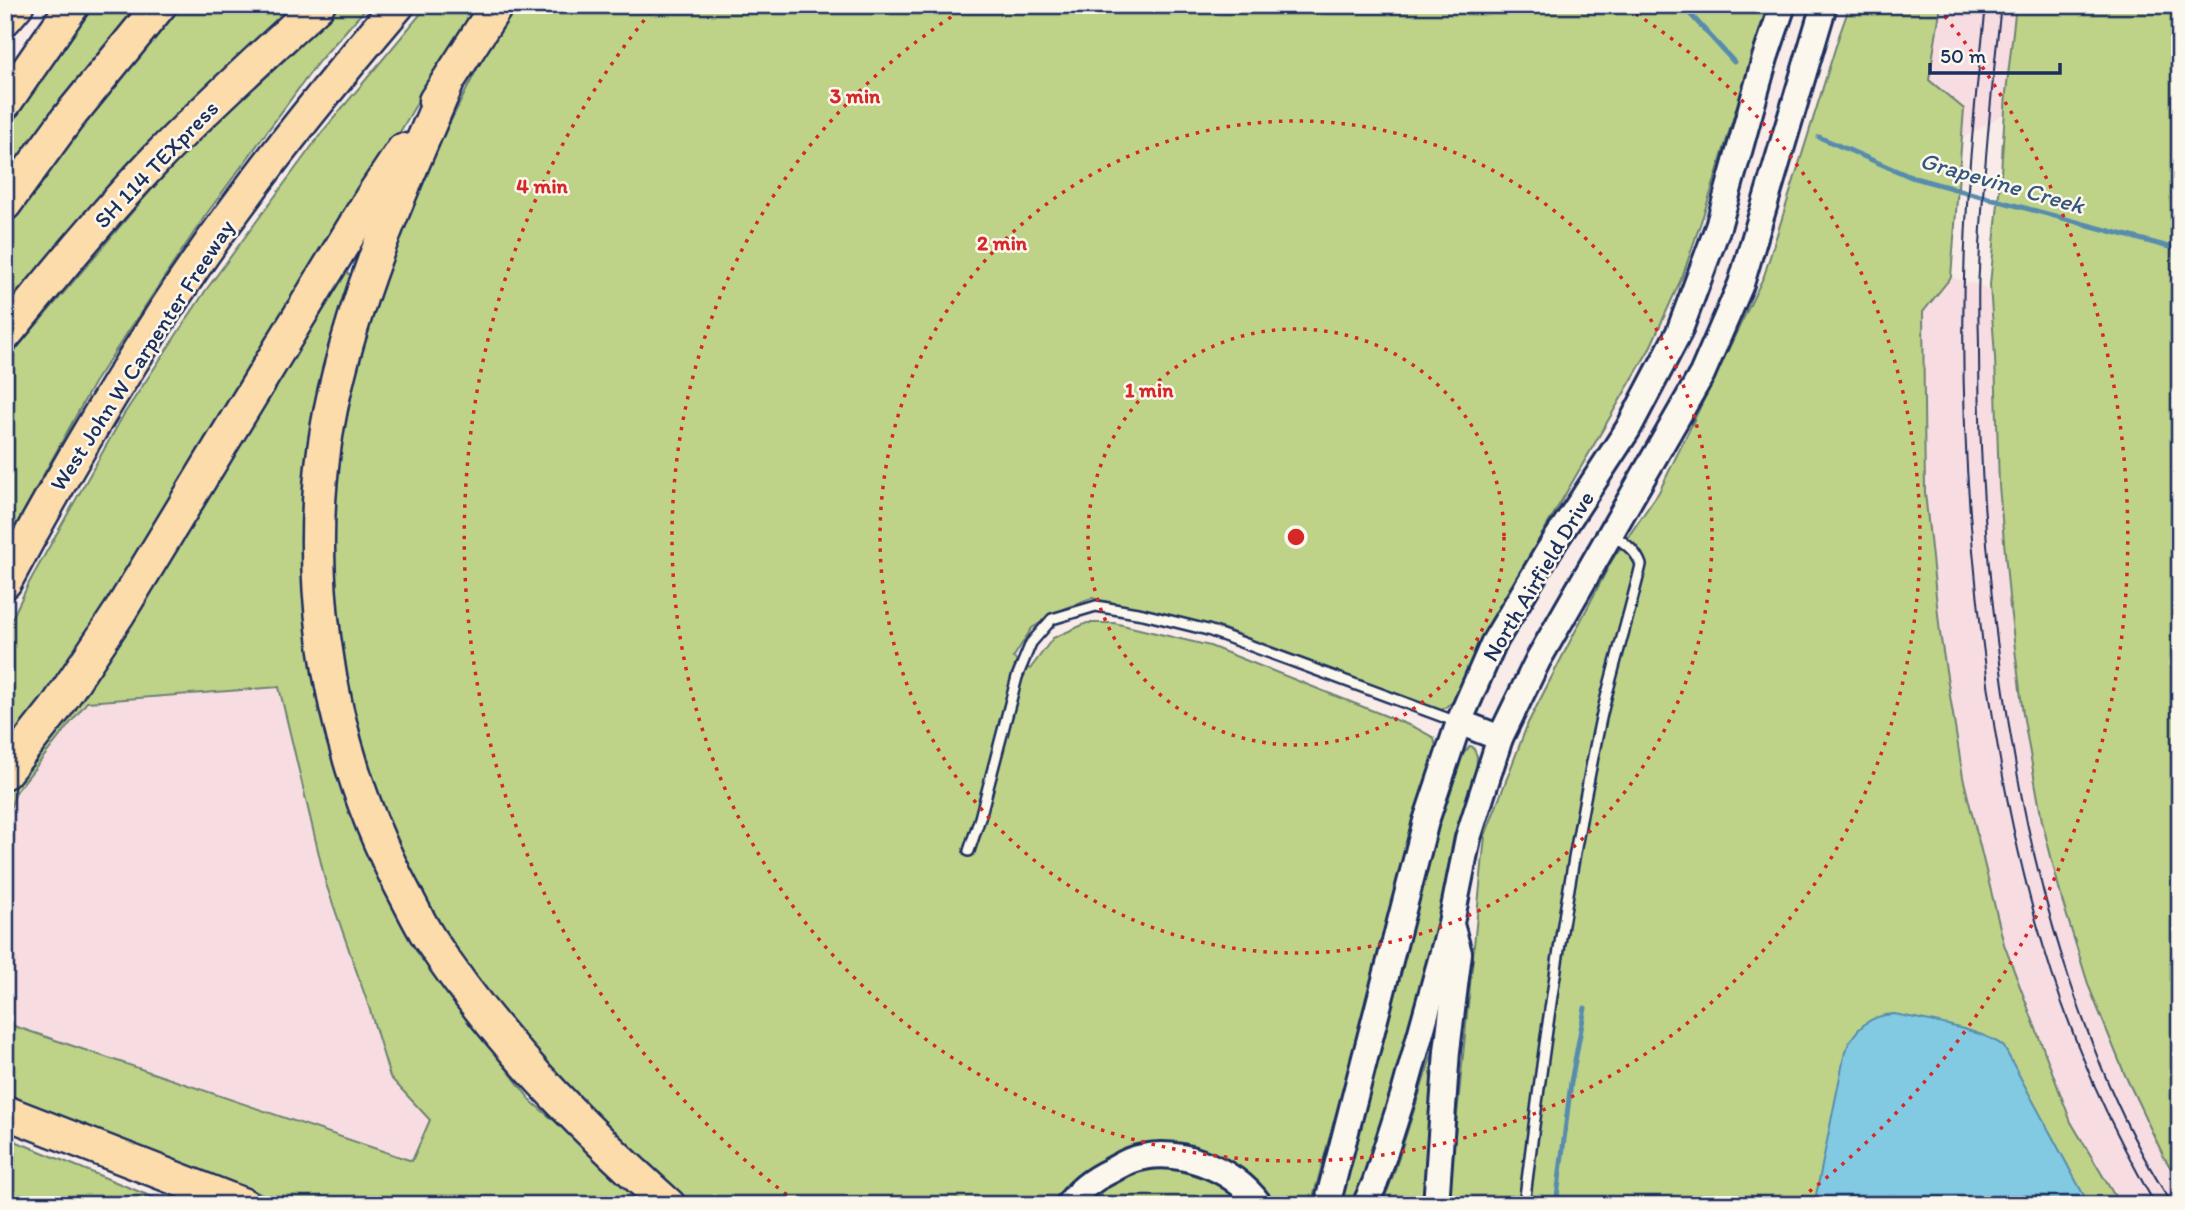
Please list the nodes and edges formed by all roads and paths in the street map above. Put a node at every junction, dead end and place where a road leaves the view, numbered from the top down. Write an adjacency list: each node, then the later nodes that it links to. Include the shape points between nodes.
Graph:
1 (17, 5): 9 (highway)
2 (73, 5): 11 (highway)
3 (160, 5): 12 (highway)
4 (318, 5): 13 (highway, SH 114 TEXpress, via 155,160)
5 (398, 5): 15 (highway, West John W Carpenter Freeway, via 234,210 143,344)
6 (497, 5): 10 (highway)
7 (1783, 5): 16 (main road, North Airfield Drive, via 1718,227 1679,332 1628,429 1493,644)
8 (1824, 5): 14 (main road, North Airfield Drive, via 1741,284 1702,374)
9 (5, 19)
10 (447, 84): 18 (highway, via 371,198 119,613 55,709); 23 (highway, via 393,209 338,376 319,511 327,660 342,734 364,806 427,935 475,1003 544,1085)
11 (5, 103)
12 (5, 204)
13 (5, 335)
14 (1612, 534): 17 (main road, North Airfield Drive, via 1538,660); 29 (lane, via 1631,548 1642,565 1602,716 1569,884)
15 (5, 582)
16 (1458, 722): 17 (main road); 19 (lane, via 1208,630 1096,606 1052,619 1031,643 1017,677); 26 (main road, North Airfield Drive, via 1426,821)
17 (1500, 738): 20 (main road, North Airfield Drive, via 1468,838)
18 (5, 772)
19 (969, 851)
20 (1451, 923): 27 (main road, North Airfield Drive, via 1405,1090); 28 (main road, via 1459,953)
21 (5, 1112): 22 (highway)
22 (244, 1205)
23 (669, 1205)
24 (1068, 1205): 25 (main road, via 1092,1180 1130,1161 1152,1156 1186,1158 1215,1167)
25 (1259, 1205)
26 (1327, 1205)
27 (1365, 1205)
28 (1436, 1205)
29 (1524, 1205)

